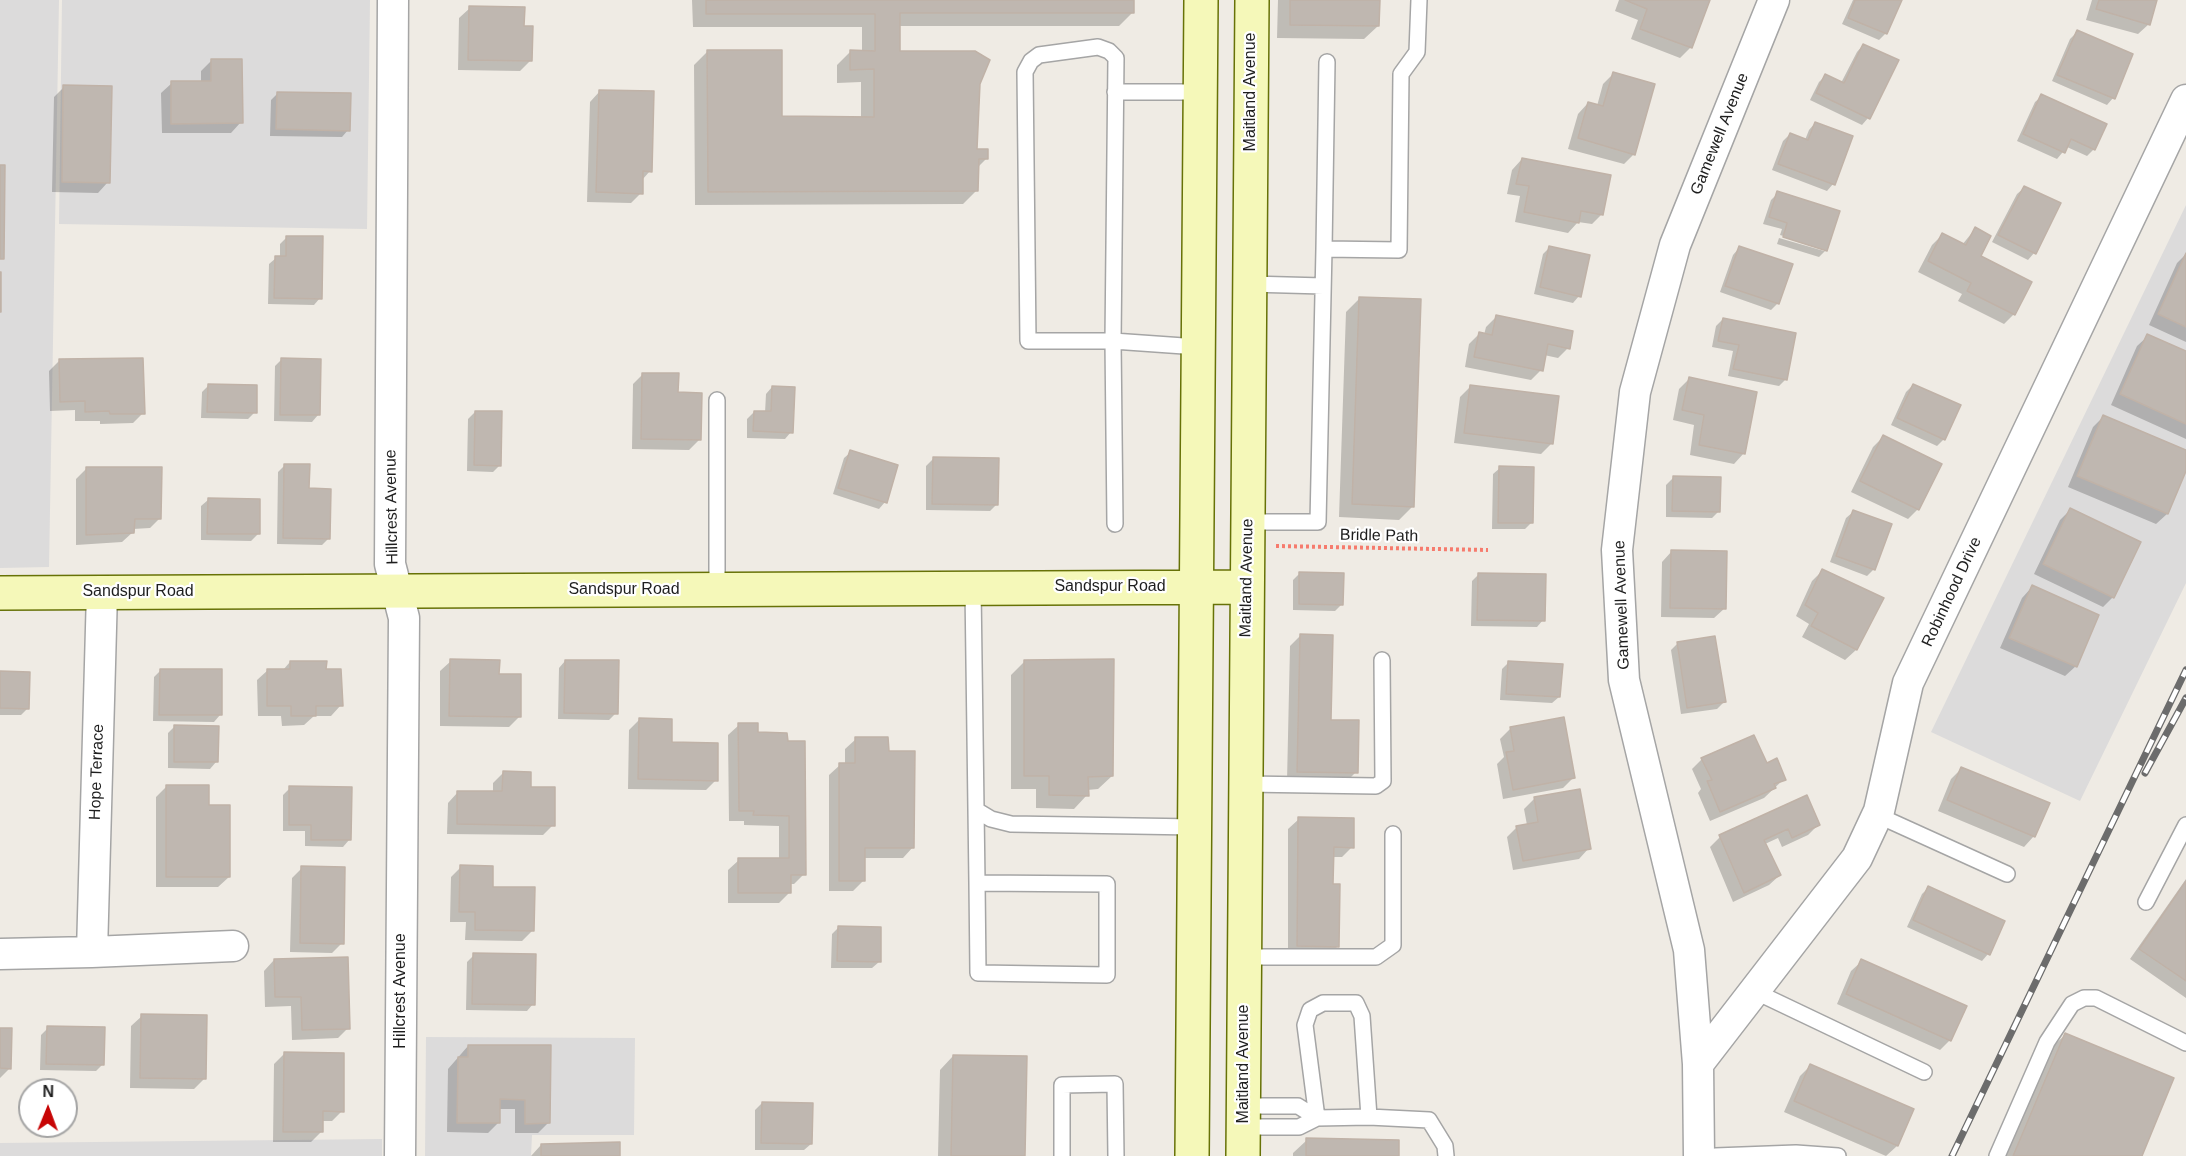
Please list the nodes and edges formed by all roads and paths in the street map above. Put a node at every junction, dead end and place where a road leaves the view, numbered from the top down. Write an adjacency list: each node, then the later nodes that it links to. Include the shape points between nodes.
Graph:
1 (393, 0): 23 (street, Hillcrest Avenue, via 390,564)
2 (1201, 0): 8 (main road)
3 (1252, 0): 11 (main road, Maitland Avenue)
4 (1419, 0): 10 (lane, via 1417,52 1401,74 1399,250)
5 (1774, 0): 44 (street, Gamewell Avenue, via 1675,245 1635,392 1617,550 1624,680 1689,950)
6 (1327, 62): 10 (lane)
7 (1115, 92): 8 (lane); 13 (lane); 13 (lane, via 1116,58 1098,47 1039,55 1025,72 1028,341)
8 (1200, 92): 14 (main road)
9 (2186, 100): 30 (street, Robinhood Drive, via 1908,683)
10 (1324, 249): 12 (lane)
11 (1250, 284): 12 (lane); 16 (main road, Maitland Avenue)
12 (1323, 286): 16 (lane, via 1318,522)
13 (1113, 341): 14 (lane); 17 (lane)
14 (1198, 347): 20 (main road)
15 (717, 400): 24 (lane)
16 (1248, 522): 21 (main road, Maitland Avenue)
17 (1115, 524)
18 (1269, 546): 19 (path, Bridle Path)
19 (1488, 550)
20 (1197, 587): 21 (main road, Sandspur Road); 22 (main road, Sandspur Road); 32 (main road)
21 (1247, 587): 28 (main road, Maitland Avenue)
22 (973, 588): 24 (main road, Sandspur Road); 29 (lane)
23 (397, 590): 24 (main road, Sandspur Road); 26 (main road, Sandspur Road); 49 (street, Hillcrest Avenue, via 404,618)
24 (717, 590)
25 (0, 592): 26 (main road, Sandspur Road)
26 (102, 592): 39 (street, Hope Terrace)
27 (1382, 660): 28 (lane, via 1383,781 1376,786)
28 (1246, 783): 41 (main road, Maitland Avenue)
29 (976, 810): 32 (lane, via 1011,824); 36 (lane)
30 (1877, 815): 35 (lane); 42 (street, Robinhood Drive, via 1857,858)
31 (2186, 825): 34 (lane)
32 (1195, 827): 52 (main road)
33 (1393, 834): 41 (lane, via 1393,945 1376,957)
34 (2182, 844): 37 (lane)
35 (2007, 874)
36 (977, 883): 36 (lane, via 978,973 1107,975 1107,884)
37 (2146, 902)
38 (233, 946): 39 (street)
39 (92, 952): 40 (street)
40 (0, 954)
41 (1244, 957): 48 (main road, Maitland Avenue)
42 (1754, 991): 44 (street, Robinhood Drive); 45 (lane)
43 (2186, 1043): 57 (lane, via 2096,998 2072,1004 2048,1042)
44 (1698, 1064): 54 (street, Gamewell Avenue)
45 (1924, 1072)
46 (1369, 1117): 47 (lane); 47 (lane, via 1362,1016 1356,1004 1323,1003 1310,1010 1305,1025); 53 (lane, via 1429,1120 1445,1146)
47 (1317, 1118): 48 (lane, via 1299,1128); 48 (lane, via 1298,1106)
48 (1243, 1130)
49 (400, 1156)
50 (1062, 1156): 51 (lane, via 1062,1085 1115,1084)
51 (1116, 1156)
52 (1192, 1156)
53 (1446, 1156)
54 (1699, 1156)
55 (1716, 1156): 56 (lane)
56 (1838, 1156)
57 (1997, 1156)

